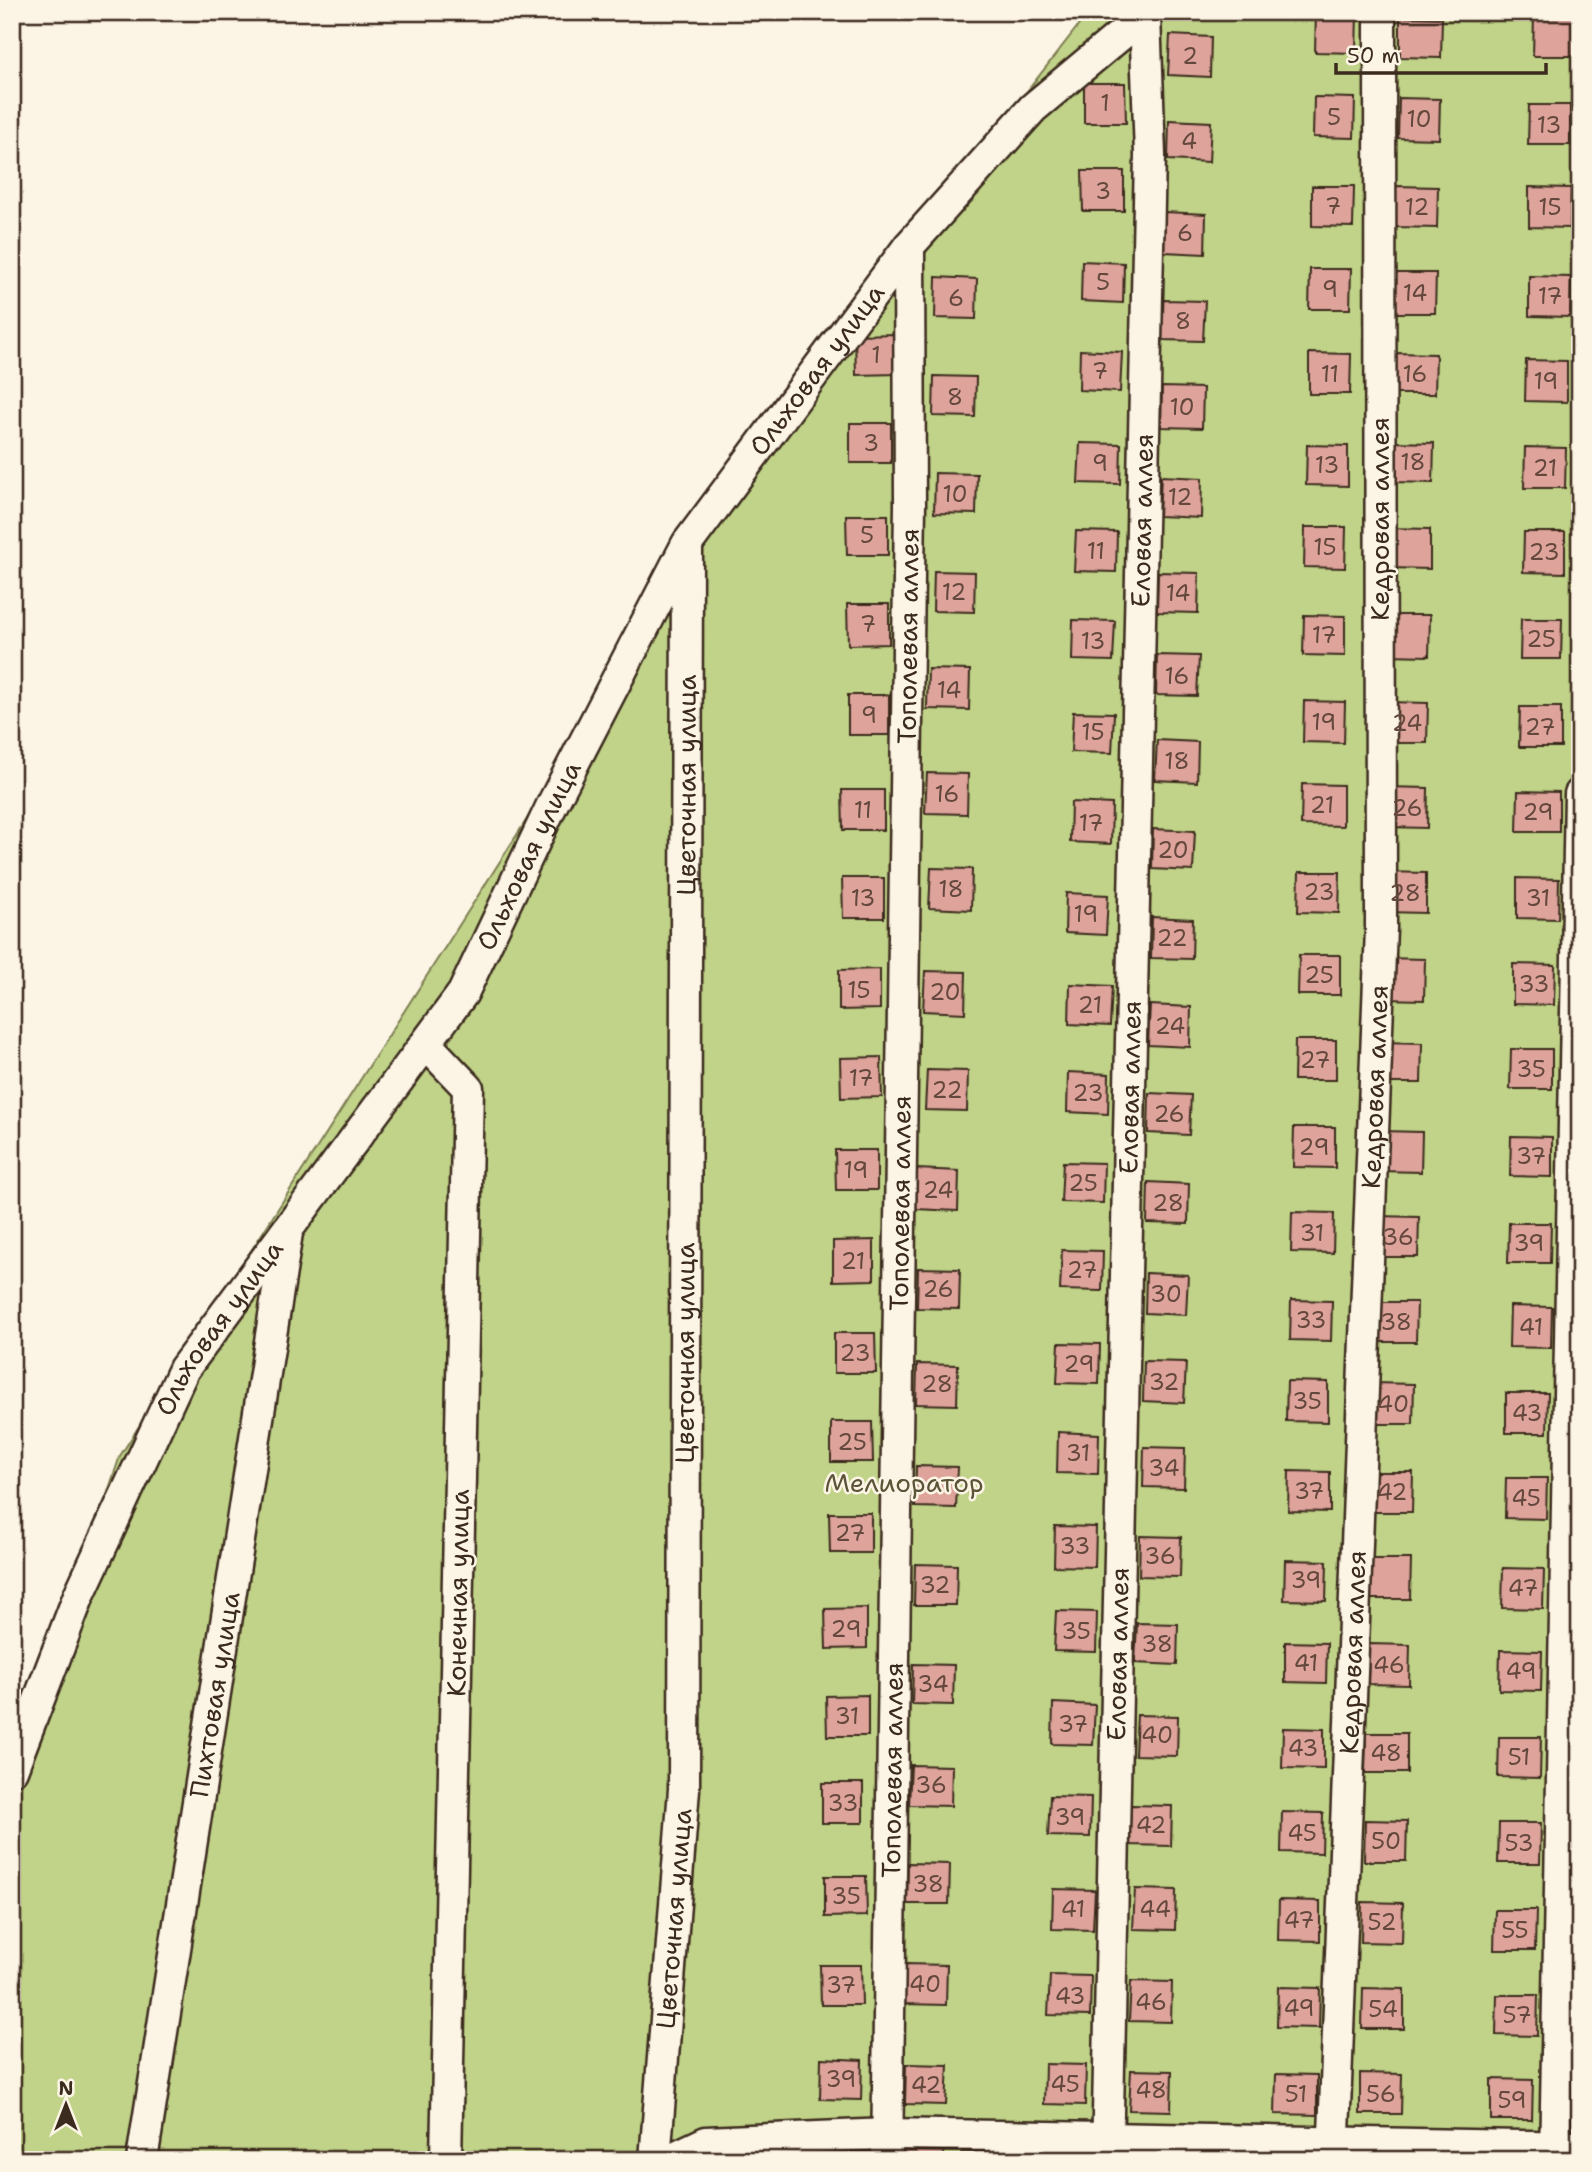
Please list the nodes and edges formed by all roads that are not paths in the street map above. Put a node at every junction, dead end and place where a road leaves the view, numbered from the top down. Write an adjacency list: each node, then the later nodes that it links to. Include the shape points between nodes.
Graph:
1 (1380, 12): 11 (street, Кедровая аллея, via 1381,928)
2 (1147, 14): 3 (street, Ольховая улица, via 1033,108); 10 (street, Еловая аллея, via 1150,155)
3 (909, 246): 4 (street, Ольховая улица); 9 (street, Тополевая аллея, via 910,504)
4 (687, 544): 6 (street, Ольховая улица, via 552,804 463,993); 15 (street, Цветочная улица, via 684,1789)
5 (1580, 794): 12 (street)
6 (426, 1044): 7 (street, Ольховая улица); 14 (street, Конечная улица, via 468,1088)
7 (288, 1229): 8 (street, Ольховая улица, via 184,1369 79,1595); 13 (street, Пихтовая улица)
8 (12, 1770)
9 (887, 2147): 10 (street); 16 (street, via 706,2142)
10 (1107, 2149): 11 (street)
11 (1333, 2151): 12 (street)
12 (1563, 2151)
13 (142, 2160)
14 (446, 2160)
15 (655, 2160)
16 (668, 2160)

